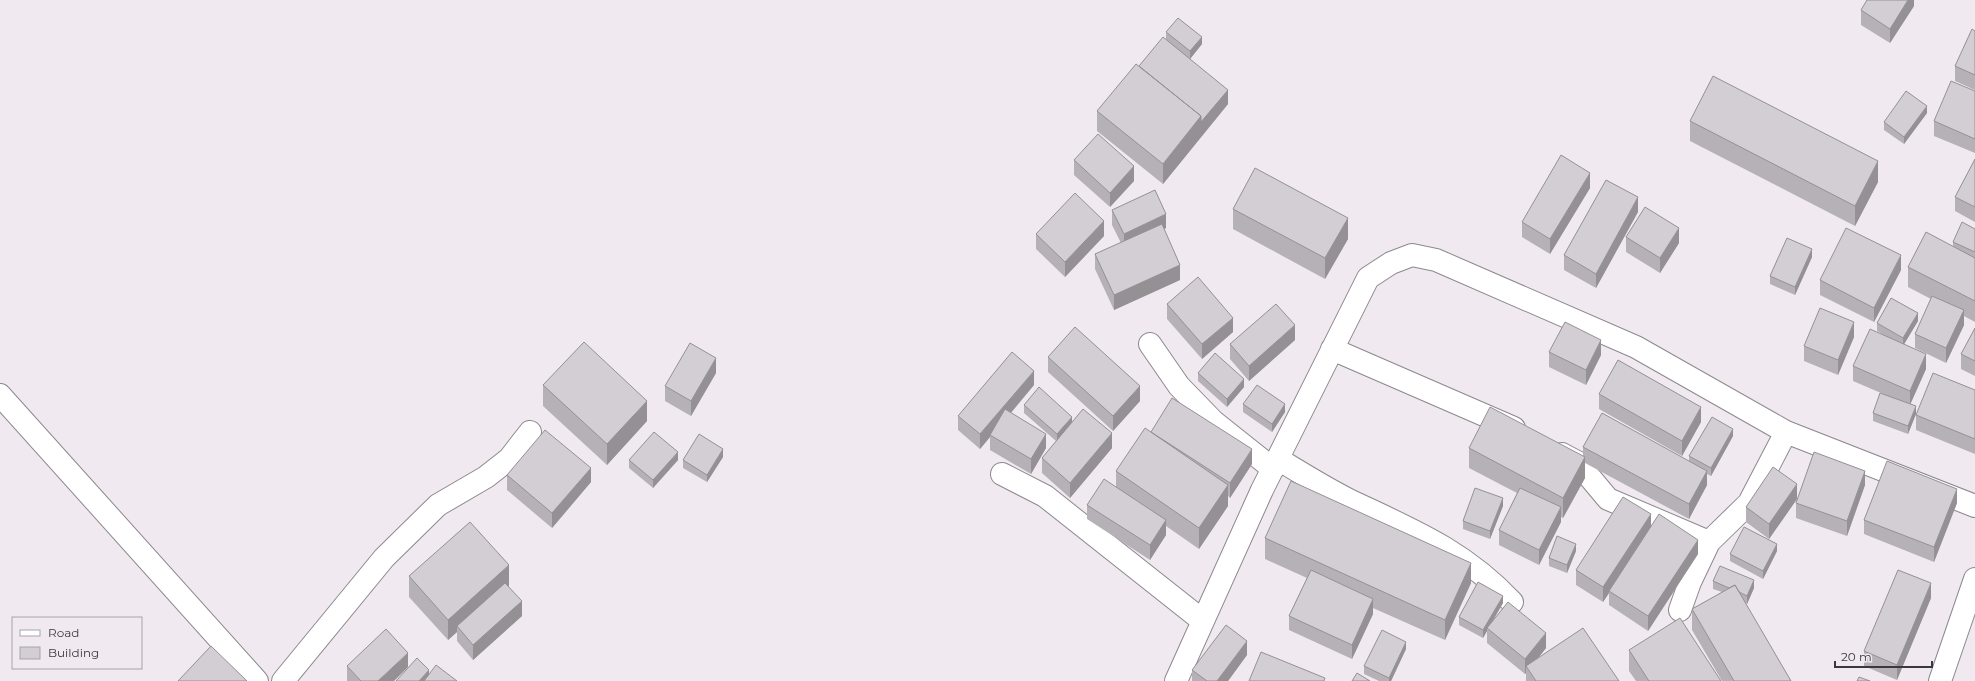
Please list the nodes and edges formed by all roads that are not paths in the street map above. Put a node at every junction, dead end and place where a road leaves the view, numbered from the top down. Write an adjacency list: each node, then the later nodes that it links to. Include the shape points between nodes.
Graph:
1 (1150, 344): 6 (street, via 1179,386 1213,421)
2 (1332, 349): 5 (street, via 1368,278 1391,263 1412,255 1436,260 1636,348); 6 (street); 9 (street, via 1503,422 1577,462 1608,499)
3 (0, 394): 14 (street)
4 (530, 432): 15 (street, via 509,459 486,477 438,505 390,552)
5 (1786, 432): 8 (street); 9 (street, via 1749,503)
6 (1275, 464): 11 (street, via 1429,538 1466,560); 13 (street)
7 (1002, 474): 13 (street, via 1045,496)
8 (1975, 506)
9 (1709, 542): 12 (street)
10 (1975, 579): 17 (street)
11 (1512, 602)
12 (1680, 610)
13 (1203, 621): 16 (street)
14 (257, 681)
15 (283, 681)
16 (1176, 681)
17 (1940, 681)

